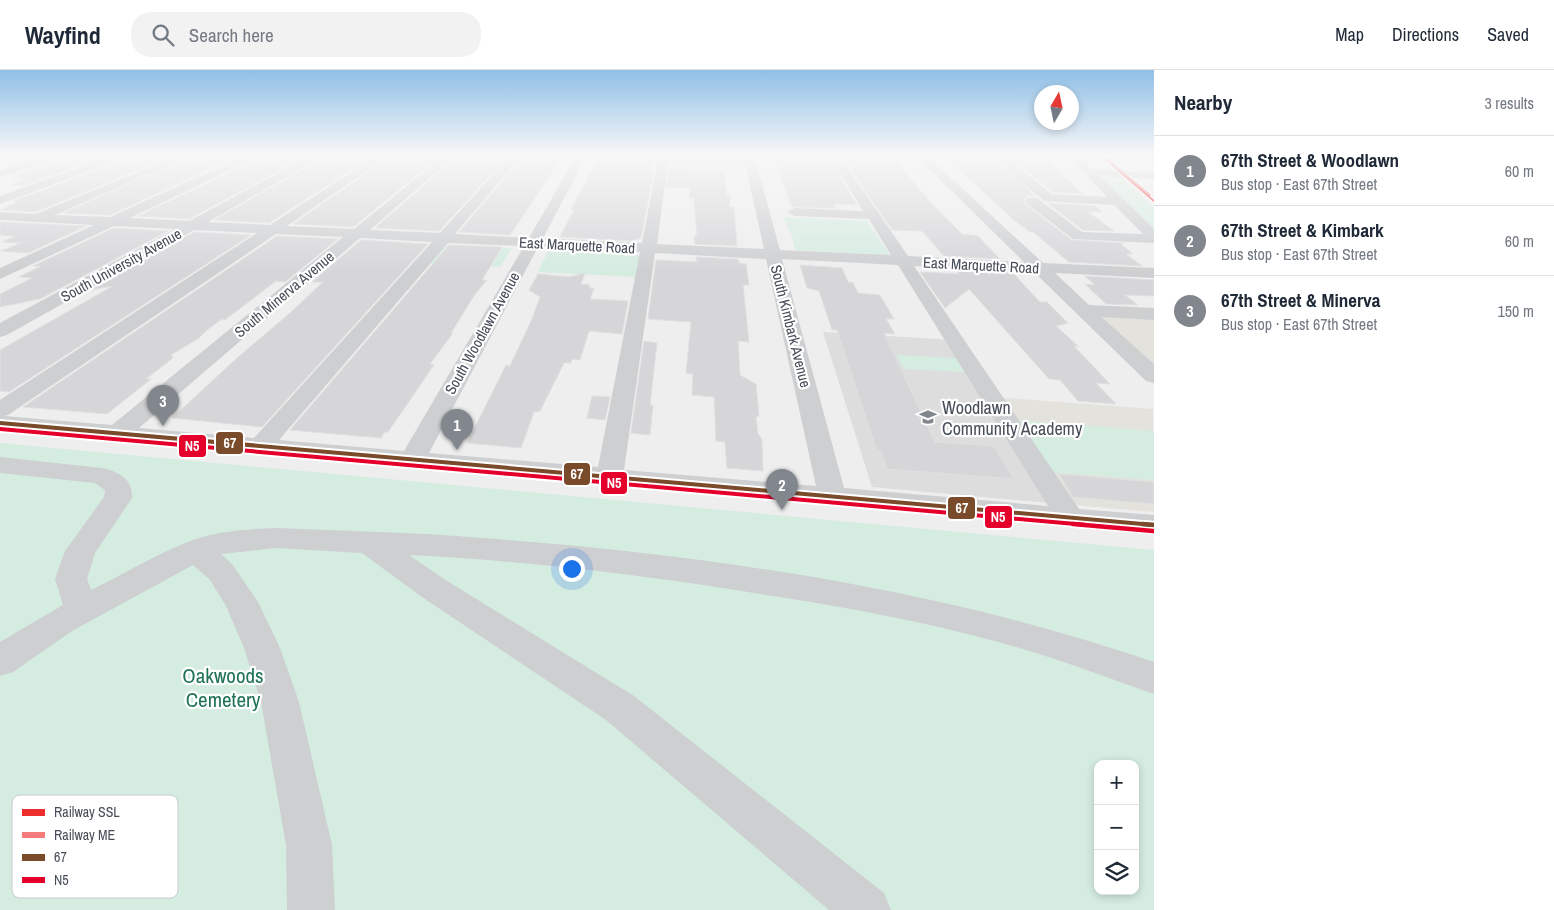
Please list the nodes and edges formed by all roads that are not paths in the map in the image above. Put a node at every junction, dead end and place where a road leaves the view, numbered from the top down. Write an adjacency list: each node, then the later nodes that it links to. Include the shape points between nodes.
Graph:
1 (16, 194): 16 (street)
2 (93, 194): 21 (street)
3 (170, 194): 22 (street)
4 (248, 194): 23 (street, South University Avenue)
5 (326, 194): 25 (street)
6 (404, 194): 26 (street, South Minerva Avenue)
7 (483, 194): 27 (street)
8 (560, 194): 29 (street, South Woodlawn Avenue)
9 (658, 194): 30 (street)
10 (759, 194): 31 (street, South Kimbark Avenue)
11 (859, 194): 19 (street)
12 (961, 194): 33 (street)
13 (1044, 194): 15 (street)
14 (1111, 194): 17 (street)
15 (1048, 198): 17 (street); 28 (street, via 1049,201 1032,201 1078,236)
16 (0, 200)
17 (1118, 202): 28 (street)
18 (794, 212): 19 (street)
19 (872, 215): 32 (street)
20 (0, 216): 21 (street, East Marquette Road)
21 (35, 218): 22 (street, East Marquette Road); 24 (street)
22 (112, 221): 23 (street, East Marquette Road); 35 (street)
23 (192, 225): 25 (street, East Marquette Road); 38 (street, South University Avenue)
24 (8, 229)
25 (273, 229): 26 (street, East Marquette Road); 40 (street)
26 (357, 234): 27 (street, East Marquette Road); 42 (street, South Minerva Avenue)
27 (444, 238): 29 (street, East Marquette Road); 43 (street)
28 (1154, 238)
29 (533, 243): 30 (street, East Marquette Road); 44 (street, South Woodlawn Avenue)
30 (649, 249): 31 (street, East Marquette Road); 46 (street)
31 (774, 255): 32 (street, East Marquette Road); 47 (street, South Kimbark Avenue)
32 (902, 261): 33 (street, East Marquette Road); 48 (street)
33 (1039, 268): 34 (street, East Marquette Road); 36 (street)
34 (1154, 273)
35 (0, 274)
36 (1084, 310): 37 (street); 39 (street)
37 (1154, 314)
38 (0, 331)
39 (1154, 376)
40 (0, 410)
41 (0, 423): 42 (street)
42 (118, 434): 43 (street)
43 (260, 446): 44 (street)
44 (412, 460): 46 (street)
45 (0, 465): 52 (street, via 102,476 118,487 118,498 80,551 74,570 72,579)
46 (610, 477): 47 (street)
47 (832, 497): 48 (street)
48 (1070, 518): 49 (street)
49 (1154, 525)
50 (370, 542): 51 (street, via 244,539); 54 (street, via 581,557 694,571 888,602 1002,629); 56 (street, via 441,593 620,708)
51 (196, 550): 52 (street); 55 (street, via 221,572 241,602 262,648 280,702 309,845)
52 (82, 610): 53 (street)
53 (0, 661)
54 (1154, 678)
55 (311, 910)
56 (868, 910)

